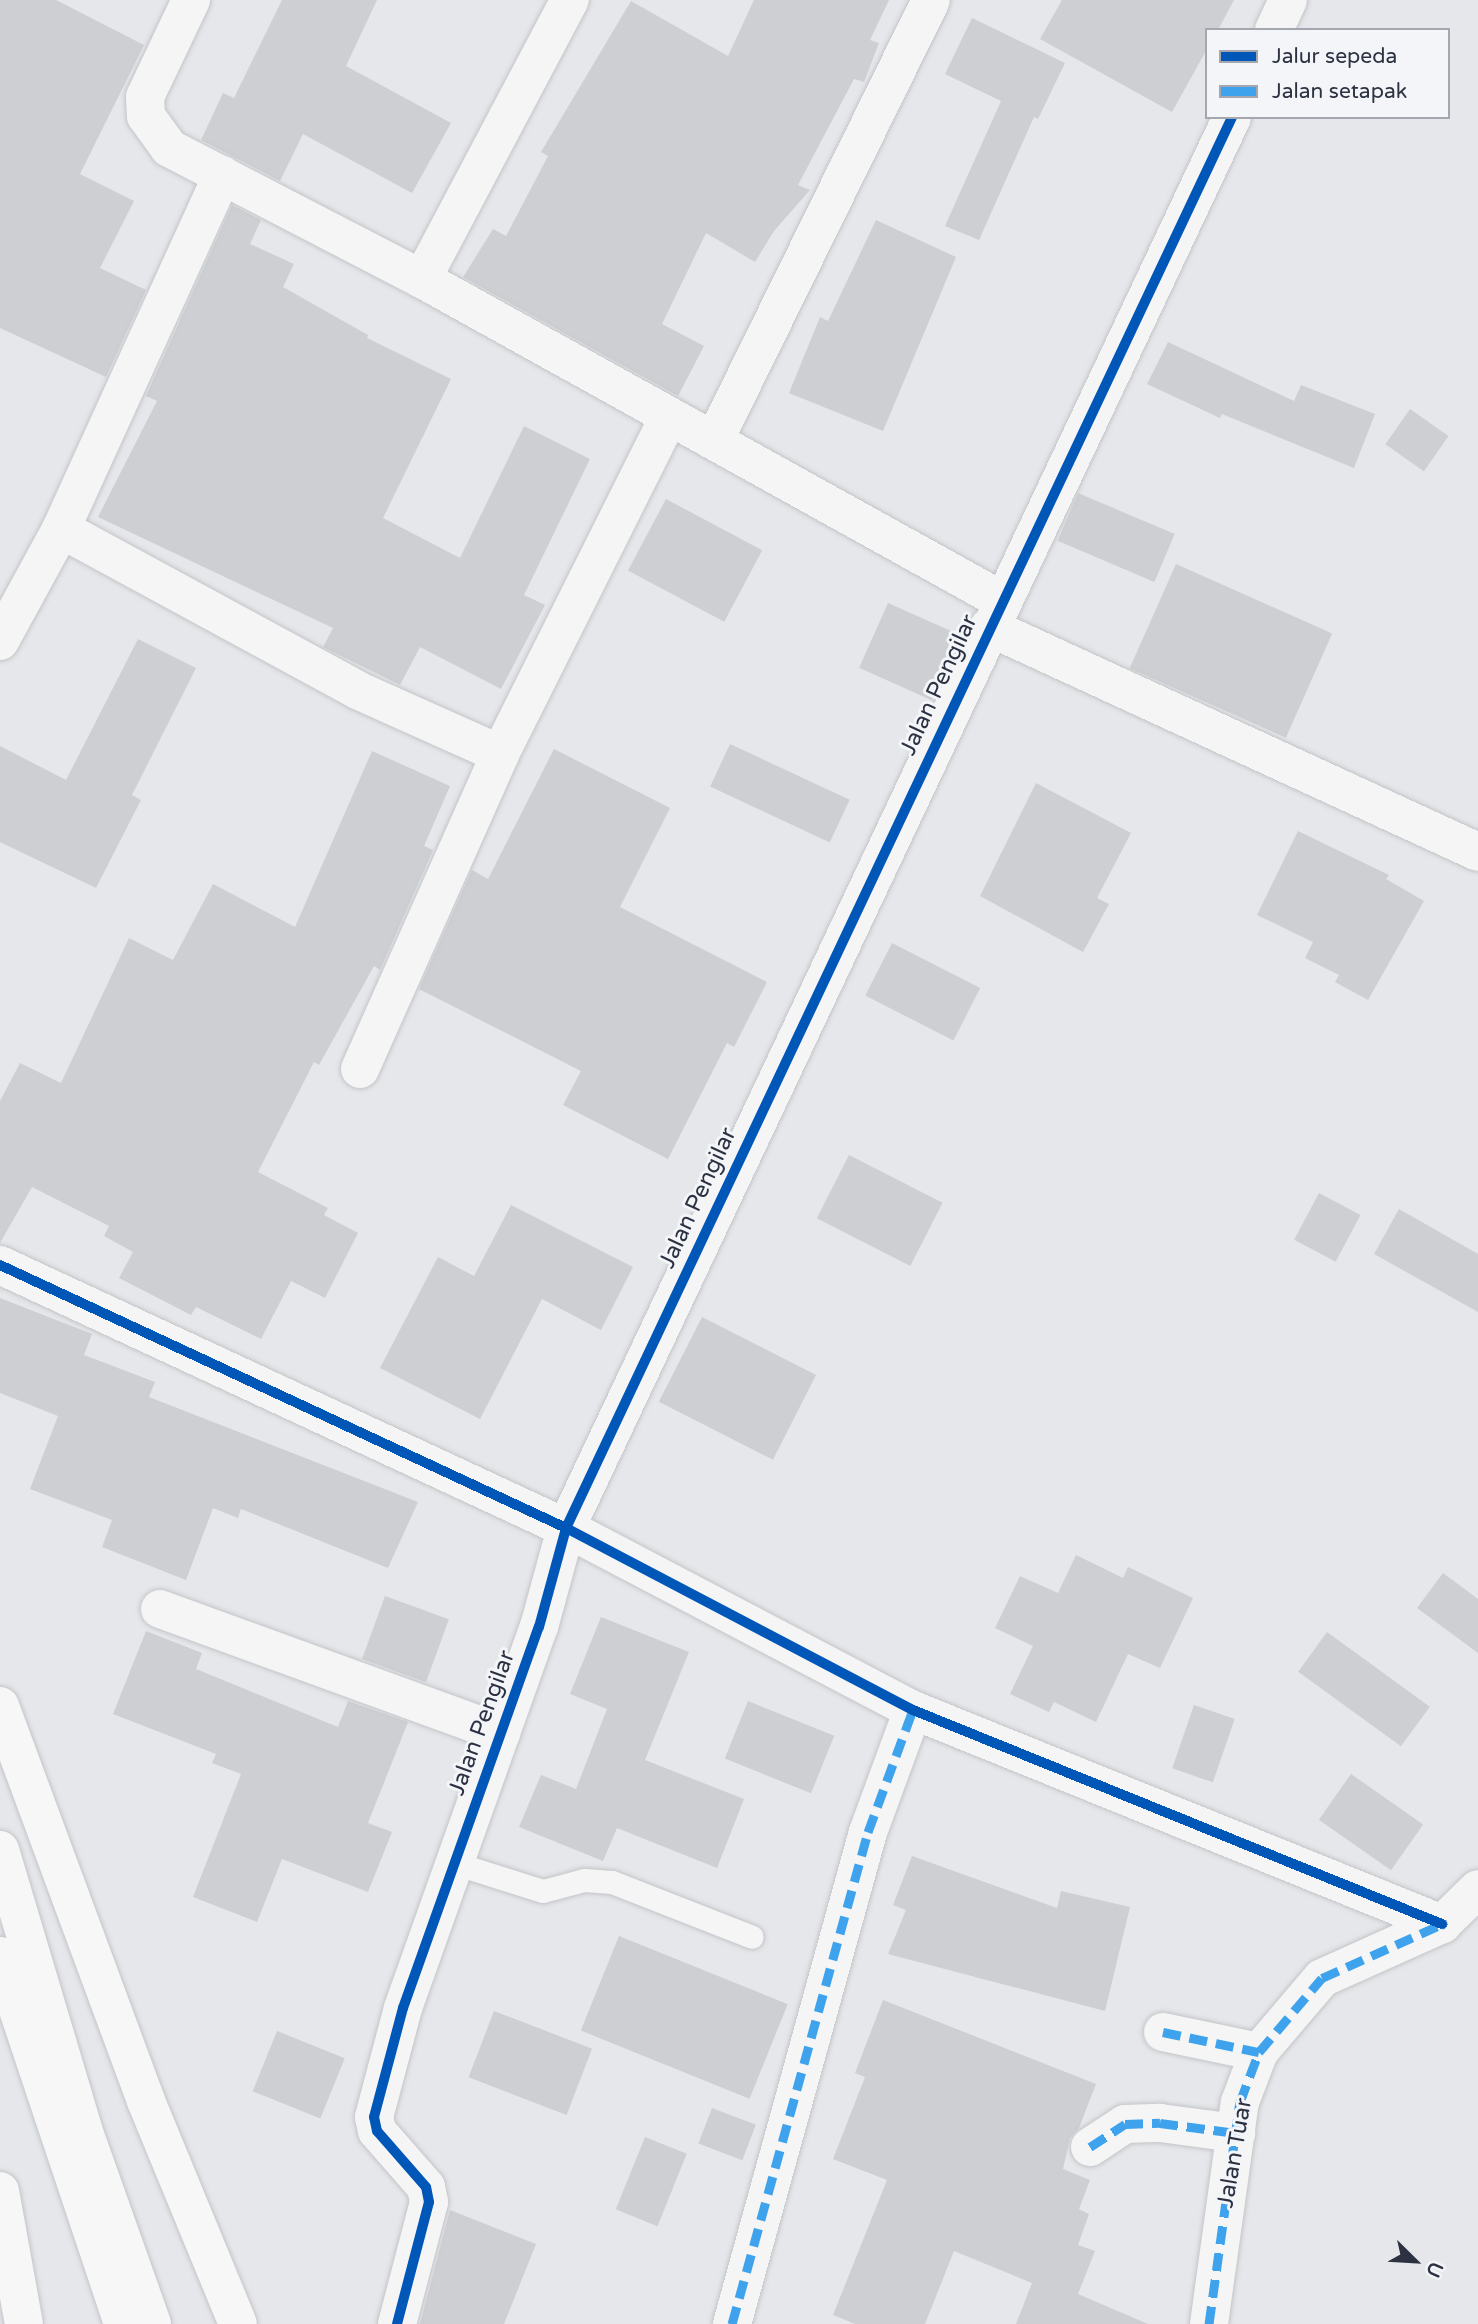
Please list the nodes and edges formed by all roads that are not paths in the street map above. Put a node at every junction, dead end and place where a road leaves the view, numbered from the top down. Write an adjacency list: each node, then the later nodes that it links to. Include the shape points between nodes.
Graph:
1 (191, 0): 7 (street, via 145,97 146,116 169,148)
2 (570, 0): 8 (street)
3 (932, 0): 10 (street)
4 (1288, 0): 5 (street)
5 (1275, 28)
6 (1231, 119): 12 (street, Jalan Pengilar)
7 (222, 175): 8 (street); 11 (street)
8 (422, 279): 9 (street)
9 (668, 419): 10 (street); 14 (street)
10 (714, 441): 12 (street)
11 (61, 529): 13 (street); 14 (street, via 357,690)
12 (996, 614): 15 (street); 18 (street, Jalan Pengilar)
13 (0, 641)
14 (500, 754): 16 (street)
15 (1478, 852)
16 (360, 1069)
17 (0, 1265): 18 (street)
18 (566, 1528): 21 (street); 22 (street, Jalan Pengilar, via 539,1627)
19 (160, 1609): 22 (street)
20 (0, 1706): 37 (highway, via 146,2101)
21 (913, 1710): 26 (street); 39 (street, via 868,1832)
22 (501, 1733): 24 (street, Jalan Pengilar)
23 (0, 1850): 36 (highway, via 83,2129)
24 (454, 1863): 27 (lane, via 543,1891 584,1880 612,1882); 38 (street, Jalan Pengilar, via 403,2008 374,2117 377,2131 426,2187 429,2202)
25 (1478, 1889): 26 (street, Jalan Tuar)
26 (1442, 1924): 30 (street, Jalan Tuar, via 1322,1978)
27 (752, 1937)
28 (0, 1956): 35 (highway)
29 (1163, 2032): 30 (street)
30 (1259, 2052): 31 (street, Jalan Tuar, via 1240,2102)
31 (1236, 2133): 32 (street, via 1160,2123 1125,2124); 40 (street, Jalan Tuar)
32 (1090, 2147)
33 (0, 2190): 34 (highway)
34 (24, 2324)
35 (123, 2324)
36 (152, 2324)
37 (238, 2324)
38 (397, 2324)
39 (732, 2324)
40 (1209, 2324)

